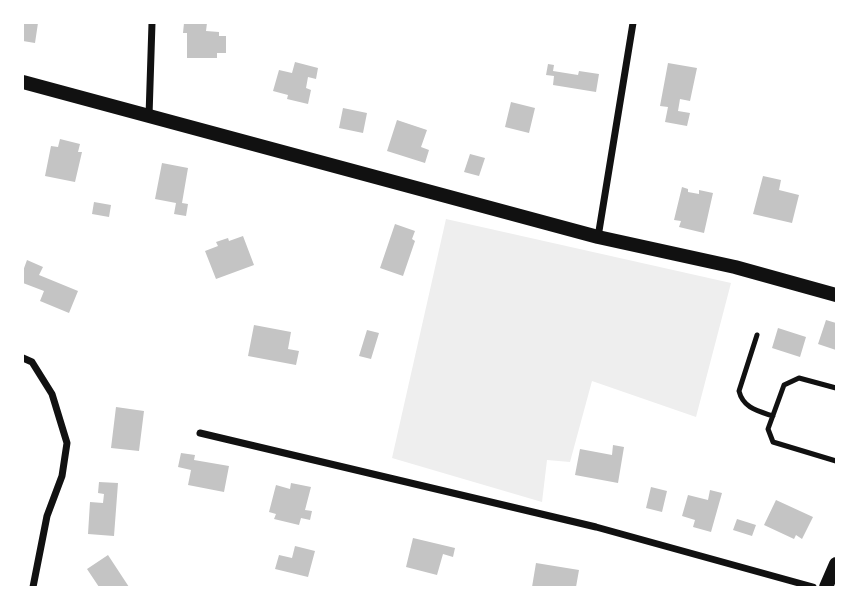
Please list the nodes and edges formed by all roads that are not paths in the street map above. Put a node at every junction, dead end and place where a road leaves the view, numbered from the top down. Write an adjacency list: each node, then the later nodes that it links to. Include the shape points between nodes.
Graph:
1 (152, 23): 4 (street)
2 (633, 23): 5 (street)
3 (23, 82): 4 (main road)
4 (149, 117): 5 (main road)
5 (598, 237): 6 (main road)
6 (836, 295)
7 (757, 335): 10 (lane, via 739,391 747,406)
8 (23, 358): 14 (street, via 32,362 52,394 67,443)
9 (836, 388): 10 (lane, via 799,378 784,385)
10 (773, 416): 12 (lane, via 768,429 773,442)
11 (200, 433): 15 (street, via 596,527)
12 (836, 461)
13 (836, 564): 16 (main road)
14 (33, 587)
15 (813, 587)
16 (826, 587)

